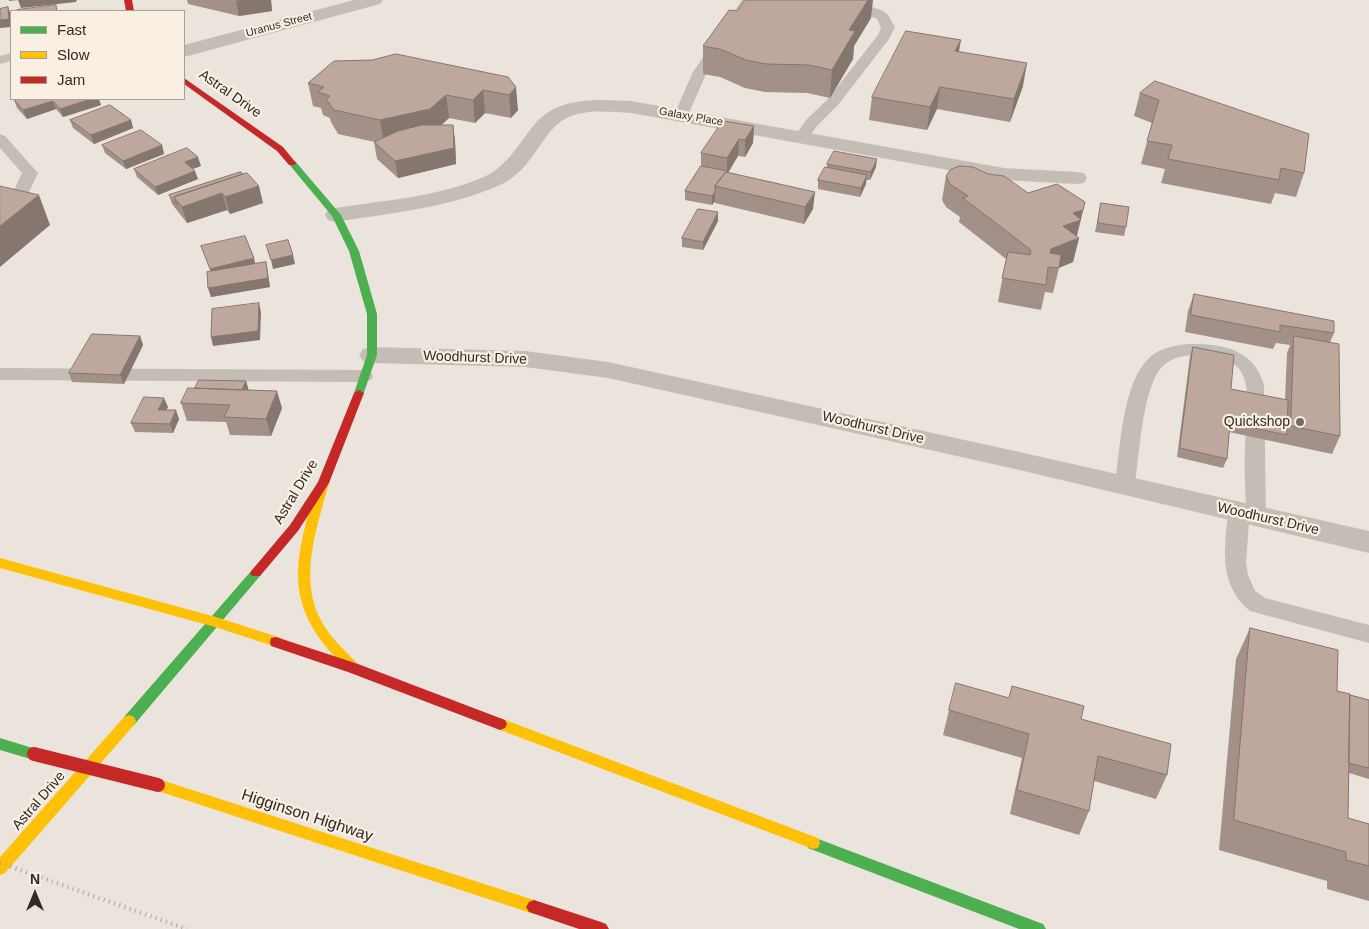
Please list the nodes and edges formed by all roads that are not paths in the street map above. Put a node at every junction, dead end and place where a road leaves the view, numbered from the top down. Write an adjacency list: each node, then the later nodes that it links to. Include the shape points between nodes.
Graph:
1 (374, 0): 4 (street, Uranus Street)
2 (748, 0): 6 (lane, via 700,72)
3 (825, 0): 7 (lane, via 875,13 882,16 888,27 833,102 811,123)
4 (185, 50)
5 (185, 81): 11 (main road, Astral Drive, via 280,149)
6 (681, 115): 7 (street, Galaxy Place); 11 (street, Galaxy Place, via 631,107 566,110 547,125 508,172 489,183 463,192)
7 (802, 137): 9 (street, Galaxy Place, via 1004,174)
8 (0, 139): 10 (lane, via 30,173)
9 (1076, 178)
10 (15, 205)
11 (336, 215): 12 (main road, Astral Drive, via 354,251 372,314)
12 (368, 366): 13 (lane); 14 (main road, Astral Drive); 15 (street, Woodhurst Drive, via 525,359 608,370)
13 (0, 374)
14 (323, 483): 19 (main road, Astral Drive, via 294,528); 21 (main road, via 303,561 303,587 314,621)
15 (1125, 485): 16 (street, Woodhurst Drive); 16 (lane, via 1138,406 1145,378 1152,366 1176,352 1198,349 1227,353 1242,360 1249,368 1256,396)
16 (1248, 515): 17 (street, Woodhurst Drive); 20 (lane, via 1236,578 1248,599 1258,605)
17 (1369, 542)
18 (0, 563): 19 (main road)
19 (216, 622): 21 (main road); 23 (main road, Astral Drive)
20 (1369, 634)
21 (353, 668): 25 (main road)
22 (0, 744): 24 (main road, Higginson Highway, bridge, via 158,785)
23 (0, 868)
24 (601, 929)
25 (1038, 929)

